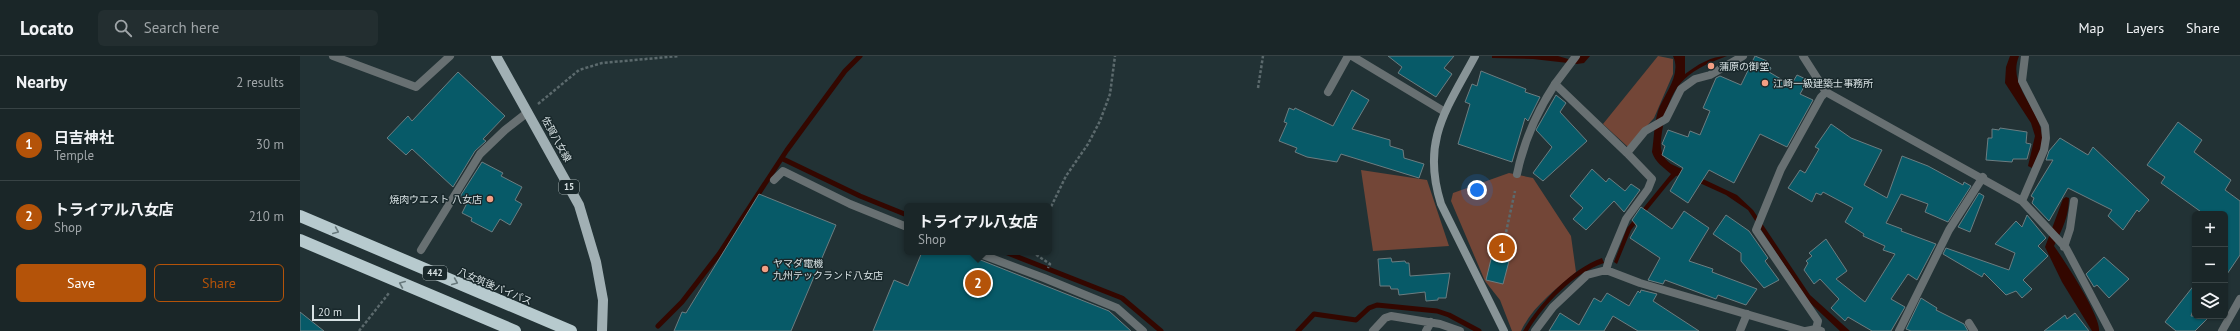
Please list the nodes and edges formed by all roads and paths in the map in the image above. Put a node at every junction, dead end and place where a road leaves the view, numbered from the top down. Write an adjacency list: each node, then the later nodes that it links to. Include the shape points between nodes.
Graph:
1 (333, 56): 2 (street, via 416,87)
2 (450, 56)
3 (496, 56): 18 (main road, 佐賀八女線 / 15)
4 (678, 56): 18 (path, via 602,63 580,70)
5 (1115, 56): 27 (path, via 1110,94 1100,121)
6 (1263, 56): 15 (path)
7 (1348, 56): 16 (street)
8 (1352, 56): 19 (street)
9 (1475, 56): 19 (street)
10 (1743, 56): 20 (street, via 1710,75 1695,79 1681,89 1666,119 1644,131)
11 (1803, 56): 17 (street)
12 (2025, 56): 25 (street, via 2022,81 2045,126 2044,150)
13 (1571, 59): 14 (street)
14 (1555, 84): 20 (street); 21 (street, via 1538,111 1522,148)
15 (1258, 88)
16 (1328, 92)
17 (1826, 92): 22 (street); 41 (street, via 1782,169 1756,228 1818,321)
18 (528, 112): 33 (street, via 480,154); 45 (main road, 佐賀八女線 / 15, via 579,205 596,262 603,300)
19 (1445, 112): 50 (street, via 1434,139 1435,186 1441,204)
20 (1628, 153): 35 (street, via 1652,179 1648,189 1626,218)
21 (1517, 174)
22 (1982, 177): 25 (street); 54 (street, via 1949,230)
23 (774, 180): 29 (street, via 783,170 850,204)
24 (1515, 191): 30 (path)
25 (2022, 200): 32 (street)
26 (2074, 200): 32 (street, via 2070,229)
27 (1052, 204)
28 (300, 216): 44 (highway, 八女筑後バイパス / 442, one-way to 44)
29 (904, 226)
30 (1505, 237)
31 (300, 240): 43 (highway, 442, one-way to 31)
32 (2061, 244): 56 (street)
33 (421, 250)
34 (983, 255): 46 (street, via 1117,308)
35 (1607, 266): 38 (street, via 1640,283); 51 (street, via 1587,275 1553,307)
36 (390, 293): 42 (path)
37 (2240, 299): 57 (street)
38 (1747, 314): 52 (street); 53 (street)
39 (1431, 322): 47 (street, via 1391,316 1385,318); 48 (street); 49 (street)
40 (1969, 323): 55 (street)
41 (1819, 330): 53 (street)
42 (359, 331)
43 (515, 331)
44 (571, 331)
45 (602, 331)
46 (1143, 331)
47 (1373, 331)
48 (1426, 331)
49 (1460, 331)
50 (1504, 331)
51 (1534, 331)
52 (1740, 331)
53 (1805, 331)
54 (1899, 331)
55 (1974, 331)
56 (2109, 331)
57 (2222, 331)

